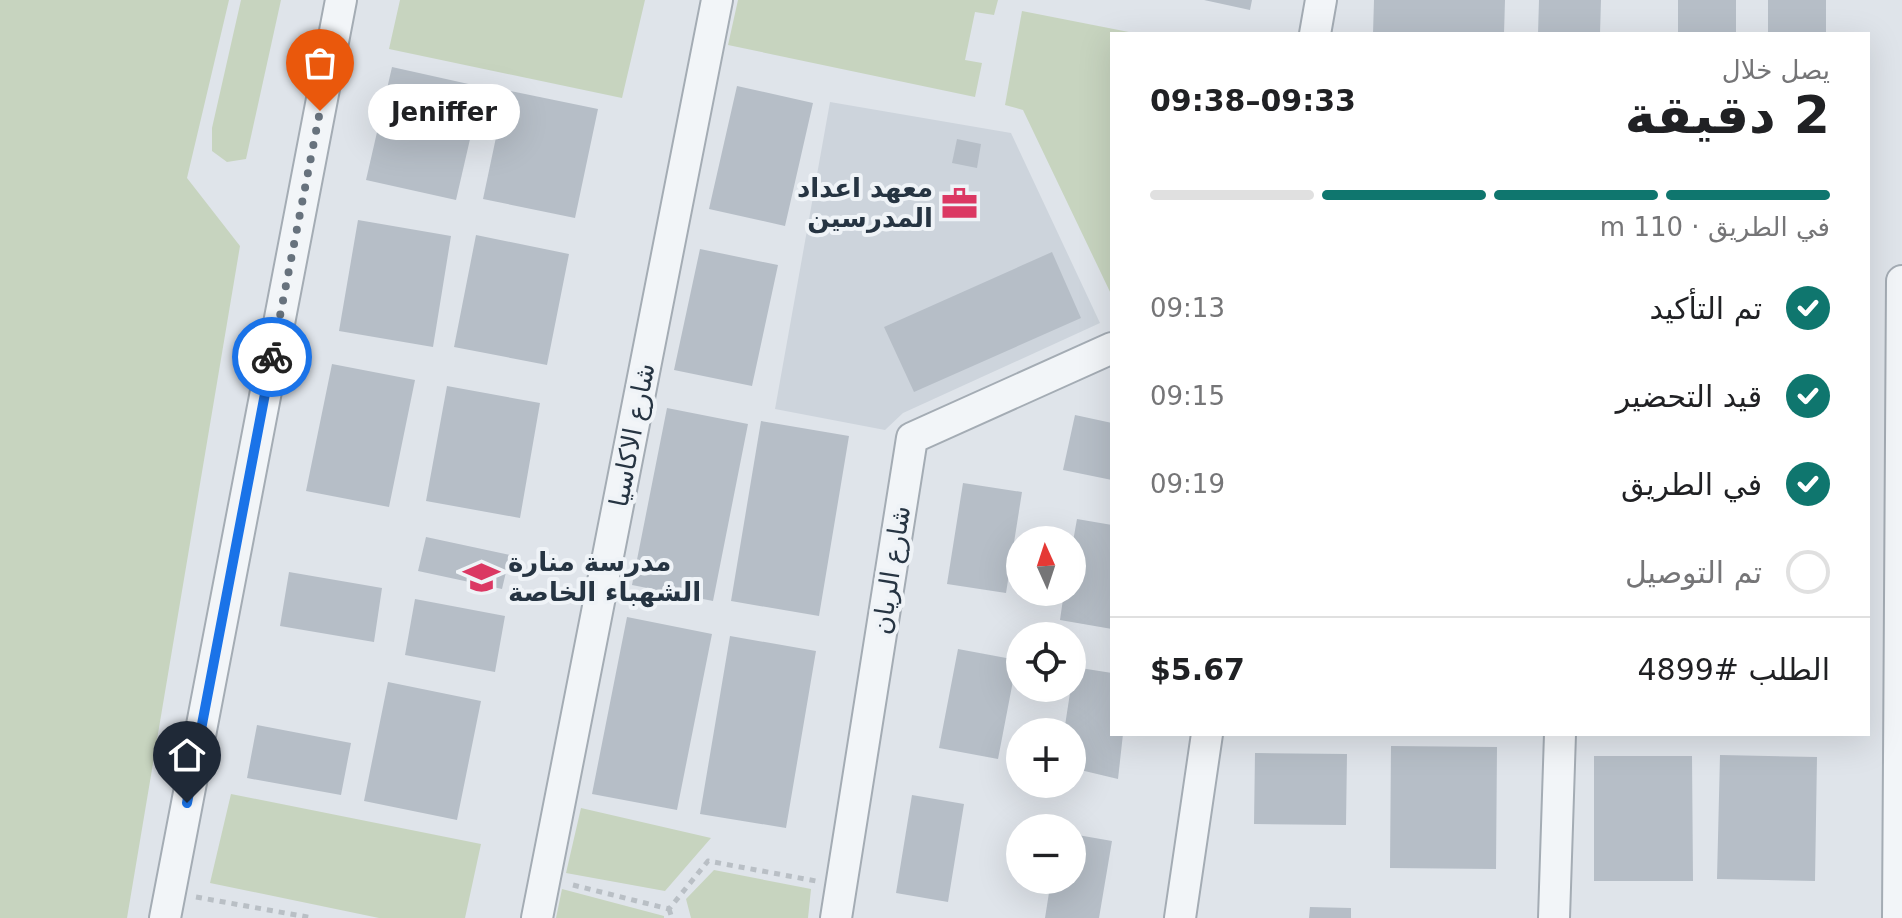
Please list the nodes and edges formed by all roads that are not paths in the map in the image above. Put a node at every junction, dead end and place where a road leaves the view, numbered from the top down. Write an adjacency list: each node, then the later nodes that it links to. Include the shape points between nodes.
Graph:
1 (341, 0): 10 (street)
2 (717, 0): 11 (street, شارع الاكاسيا)
3 (1321, 0): 4 (street)
4 (1315, 32)
5 (1902, 281): 9 (street)
6 (1110, 349): 12 (street, شارع الريان, via 912,438)
7 (1207, 736): 13 (street)
8 (1560, 736): 14 (street)
9 (1900, 814): 15 (street)
10 (168, 905)
11 (537, 918)
12 (836, 918)
13 (1180, 918)
14 (1554, 918)
15 (1898, 918)

